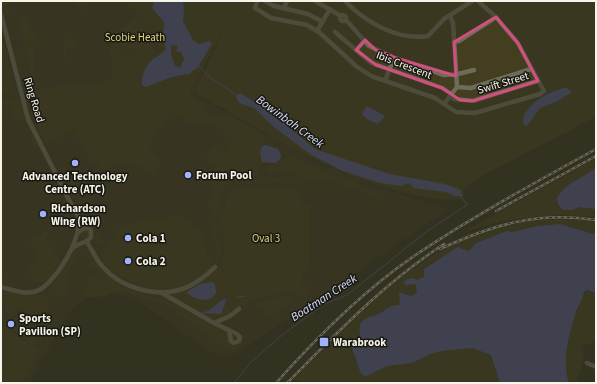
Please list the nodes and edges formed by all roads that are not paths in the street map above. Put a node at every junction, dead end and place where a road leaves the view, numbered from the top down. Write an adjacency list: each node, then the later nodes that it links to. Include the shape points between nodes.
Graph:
1 (257, 1): 16 (street, via 255,8 267,16 307,25)
2 (265, 1): 8 (street)
3 (287, 1): 8 (street)
4 (315, 1): 10 (street)
5 (346, 1): 9 (street)
6 (472, 1): 12 (street)
7 (478, 1): 13 (street)
8 (284, 8): 15 (street, via 308,14)
9 (352, 8): 12 (street, via 382,28 408,38 428,36); 14 (street)
10 (330, 9): 14 (street); 15 (street)
11 (1, 14): 31 (street, Ring Road, via 28,119)
12 (450, 16): 19 (street)
13 (496, 17): 19 (street); 22 (street, via 518,43)
14 (344, 18): 18 (street)
15 (323, 22): 16 (street)
16 (317, 31): 26 (street, via 363,71)
17 (335, 32): 20 (street, Ibis Crescent)
18 (365, 40): 20 (street); 21 (street, via 376,50)
19 (454, 42): 25 (street)
20 (356, 50): 23 (street, Ibis Crescent, via 371,63)
21 (393, 58): 23 (street); 25 (street, via 443,75)
22 (531, 69): 27 (street); 28 (street, via 471,88)
23 (389, 70): 26 (street); 29 (street, Ibis Crescent, via 442,88)
24 (474, 70): 25 (street)
25 (456, 75): 28 (street)
26 (385, 81): 30 (street, via 435,98)
27 (538, 81): 29 (street, Swift Street, via 473,101 454,99); 30 (street, via 544,91 540,94 475,113 456,112)
28 (457, 87): 29 (street)
29 (451, 95): 30 (street)
30 (444, 104)
31 (74, 208): 32 (street, Ring Road); 33 (street, Ring Road, via 79,222)
32 (86, 228): 33 (street); 34 (street, Ring Road, via 92,232)
33 (78, 233): 34 (street, via 80,240); 35 (street)
34 (87, 241): 35 (street, via 74,246); 38 (street, via 102,267 111,275 138,289)
35 (67, 255): 37 (street, via 44,288 26,293)
36 (215, 267): 38 (street, via 203,278 182,289)
37 (1, 288)
38 (160, 292): 40 (street)
39 (239, 309): 40 (street)
40 (214, 323): 41 (street)
41 (229, 331)
42 (587, 363): 43 (street)
43 (596, 367)

